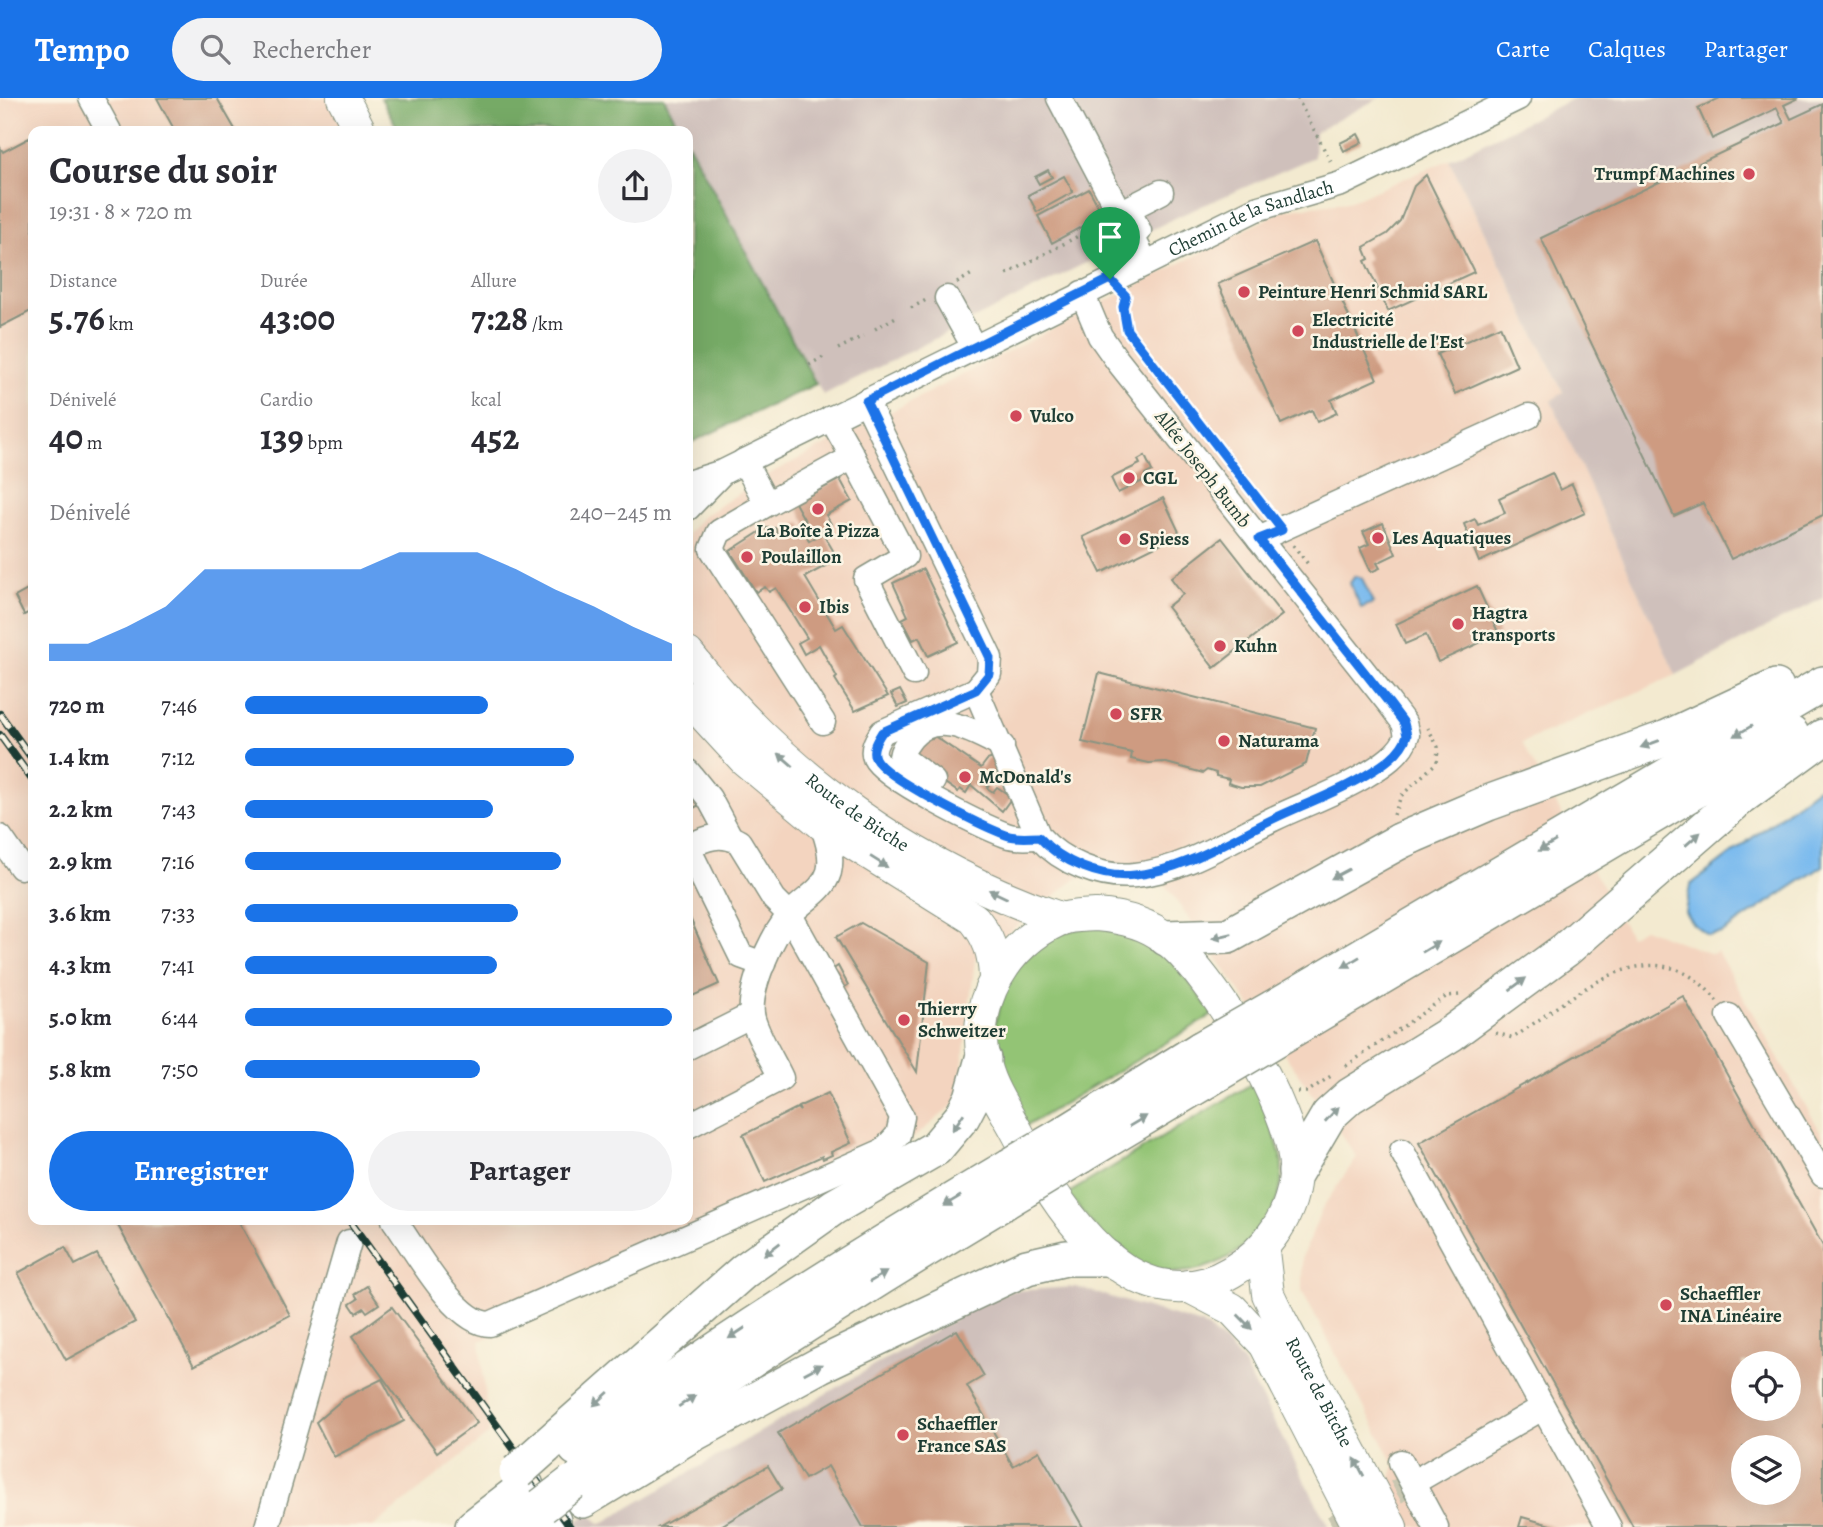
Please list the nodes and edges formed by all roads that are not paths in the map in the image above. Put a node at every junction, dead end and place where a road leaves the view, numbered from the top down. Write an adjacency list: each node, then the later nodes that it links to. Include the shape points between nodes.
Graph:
1 (91, 98): 5 (street)
2 (343, 98): 6 (main road)
3 (1059, 98): 8 (street)
4 (1518, 98): 8 (street, Chemin de la Sandlach, via 1341,184 1264,206)
5 (106, 126)
6 (357, 126)
7 (1161, 192): 8 (street, via 1128,209)
8 (1150, 261): 9 (street, Chemin de la Sandlach)
9 (1082, 293): 11 (street, Chemin de la Sandlach); 20 (street, Allée Joseph Bumb, via 1087,311 1112,352)
10 (942, 296): 11 (street)
11 (974, 347): 12 (street, Chemin de la Sandlach)
12 (866, 401): 14 (street, Chemin de la Sandlach); 25 (street, via 990,658 989,674)
13 (1529, 416): 20 (street)
14 (831, 418): 15 (street); 16 (street, Chemin de la Sandlach)
15 (853, 457): 19 (street); 23 (street, via 905,556 866,579)
16 (733, 467): 17 (street, Chemin de la Sandlach); 18 (street, Chemin de la Sandlach); 19 (street)
17 (693, 480)
18 (693, 503)
19 (767, 504): 28 (street, via 719,532 712,549)
20 (1270, 535): 35 (street, Allée Joseph Bumb, via 1404,723 1407,735 1402,746 1380,765 1199,857 1158,871 1132,876 1082,867 1052,853)
21 (693, 660): 41 (main road, Route de Bitche, one-way to 21, via 947,870 859,817 766,741)
22 (1823, 663): 42 (highway, one-way to 42, via 1667,738 1401,832 1228,936)
23 (914, 673)
24 (1823, 684): 47 (highway, one-way to 47)
25 (976, 690): 30 (street); 32 (street, via 882,732 874,746 874,757 886,771)
26 (693, 703): 33 (main road, Route de Bitche, via 746,760)
27 (1823, 715): 47 (highway, one-way to 27)
28 (823, 722)
29 (1823, 737): 52 (highway, one-way to 29, via 1313,1137 1350,1096 1452,1033 1565,950 1741,797)
30 (1002, 746): 32 (street, via 967,728 941,723 923,726 915,733 901,757 938,785); 35 (street)
31 (693, 778): 34 (street)
32 (943, 805): 35 (street, via 1007,835)
33 (822, 824): 40 (street, via 830,849 830,869 821,887); 44 (main road, Route de Bitche, one-way to 44, via 974,919 993,954)
34 (730, 837): 37 (street, via 707,837); 40 (street, via 739,842 774,899)
35 (1039, 837)
36 (1, 839): 39 (street)
37 (693, 844)
38 (693, 857): 43 (street, via 741,956)
39 (18, 868)
40 (790, 915): 43 (street); 54 (street, via 902,1117 898,1135 883,1151 490,1324 472,1321 457,1308)
41 (1062, 919): 42 (main road, via 1114,916); 44 (main road, via 1032,937)
42 (1166, 938): 52 (main road, via 1198,972 1250,1050 1287,1123)
43 (760, 971): 45 (street)
44 (995, 977): 49 (main road, via 983,1015)
45 (752, 1015): 48 (street); 50 (street, via 781,1078)
46 (1729, 1016): 53 (street)
47 (1280, 1020): 61 (highway, bridge, via 1017,1178 864,1285)
48 (693, 1044)
49 (983, 1059): 57 (main road, via 1033,1164 1072,1223); 61 (highway, one-way to 61, via 962,1117 936,1148 834,1207 764,1255 705,1304)
50 (693, 1123)
51 (1402, 1151): 59 (street, via 1481,1313)
52 (1296, 1171): 56 (main road, via 1279,1226)
53 (1823, 1175)
54 (398, 1225)
55 (349, 1242): 64 (street)
56 (1263, 1251): 58 (main road, via 1222,1278); 67 (main road, Route de Bitche, one-way to 56, via 1268,1294)
57 (1107, 1258): 58 (main road, via 1158,1283); 61 (highway, one-way to 57, via 687,1437 795,1378 1027,1267 1066,1258)
58 (1188, 1286): 66 (main road, Route de Bitche, one-way to 66, via 1232,1309 1265,1344)
59 (1542, 1408): 62 (street); 69 (street)
60 (1401, 1462): 68 (street)
61 (564, 1473): 63 (highway, bridge)
62 (1420, 1478)
63 (525, 1506): 65 (highway)
64 (267, 1527)
65 (472, 1527)
66 (1359, 1527)
67 (1391, 1527)
68 (1436, 1527)
69 (1609, 1527)

